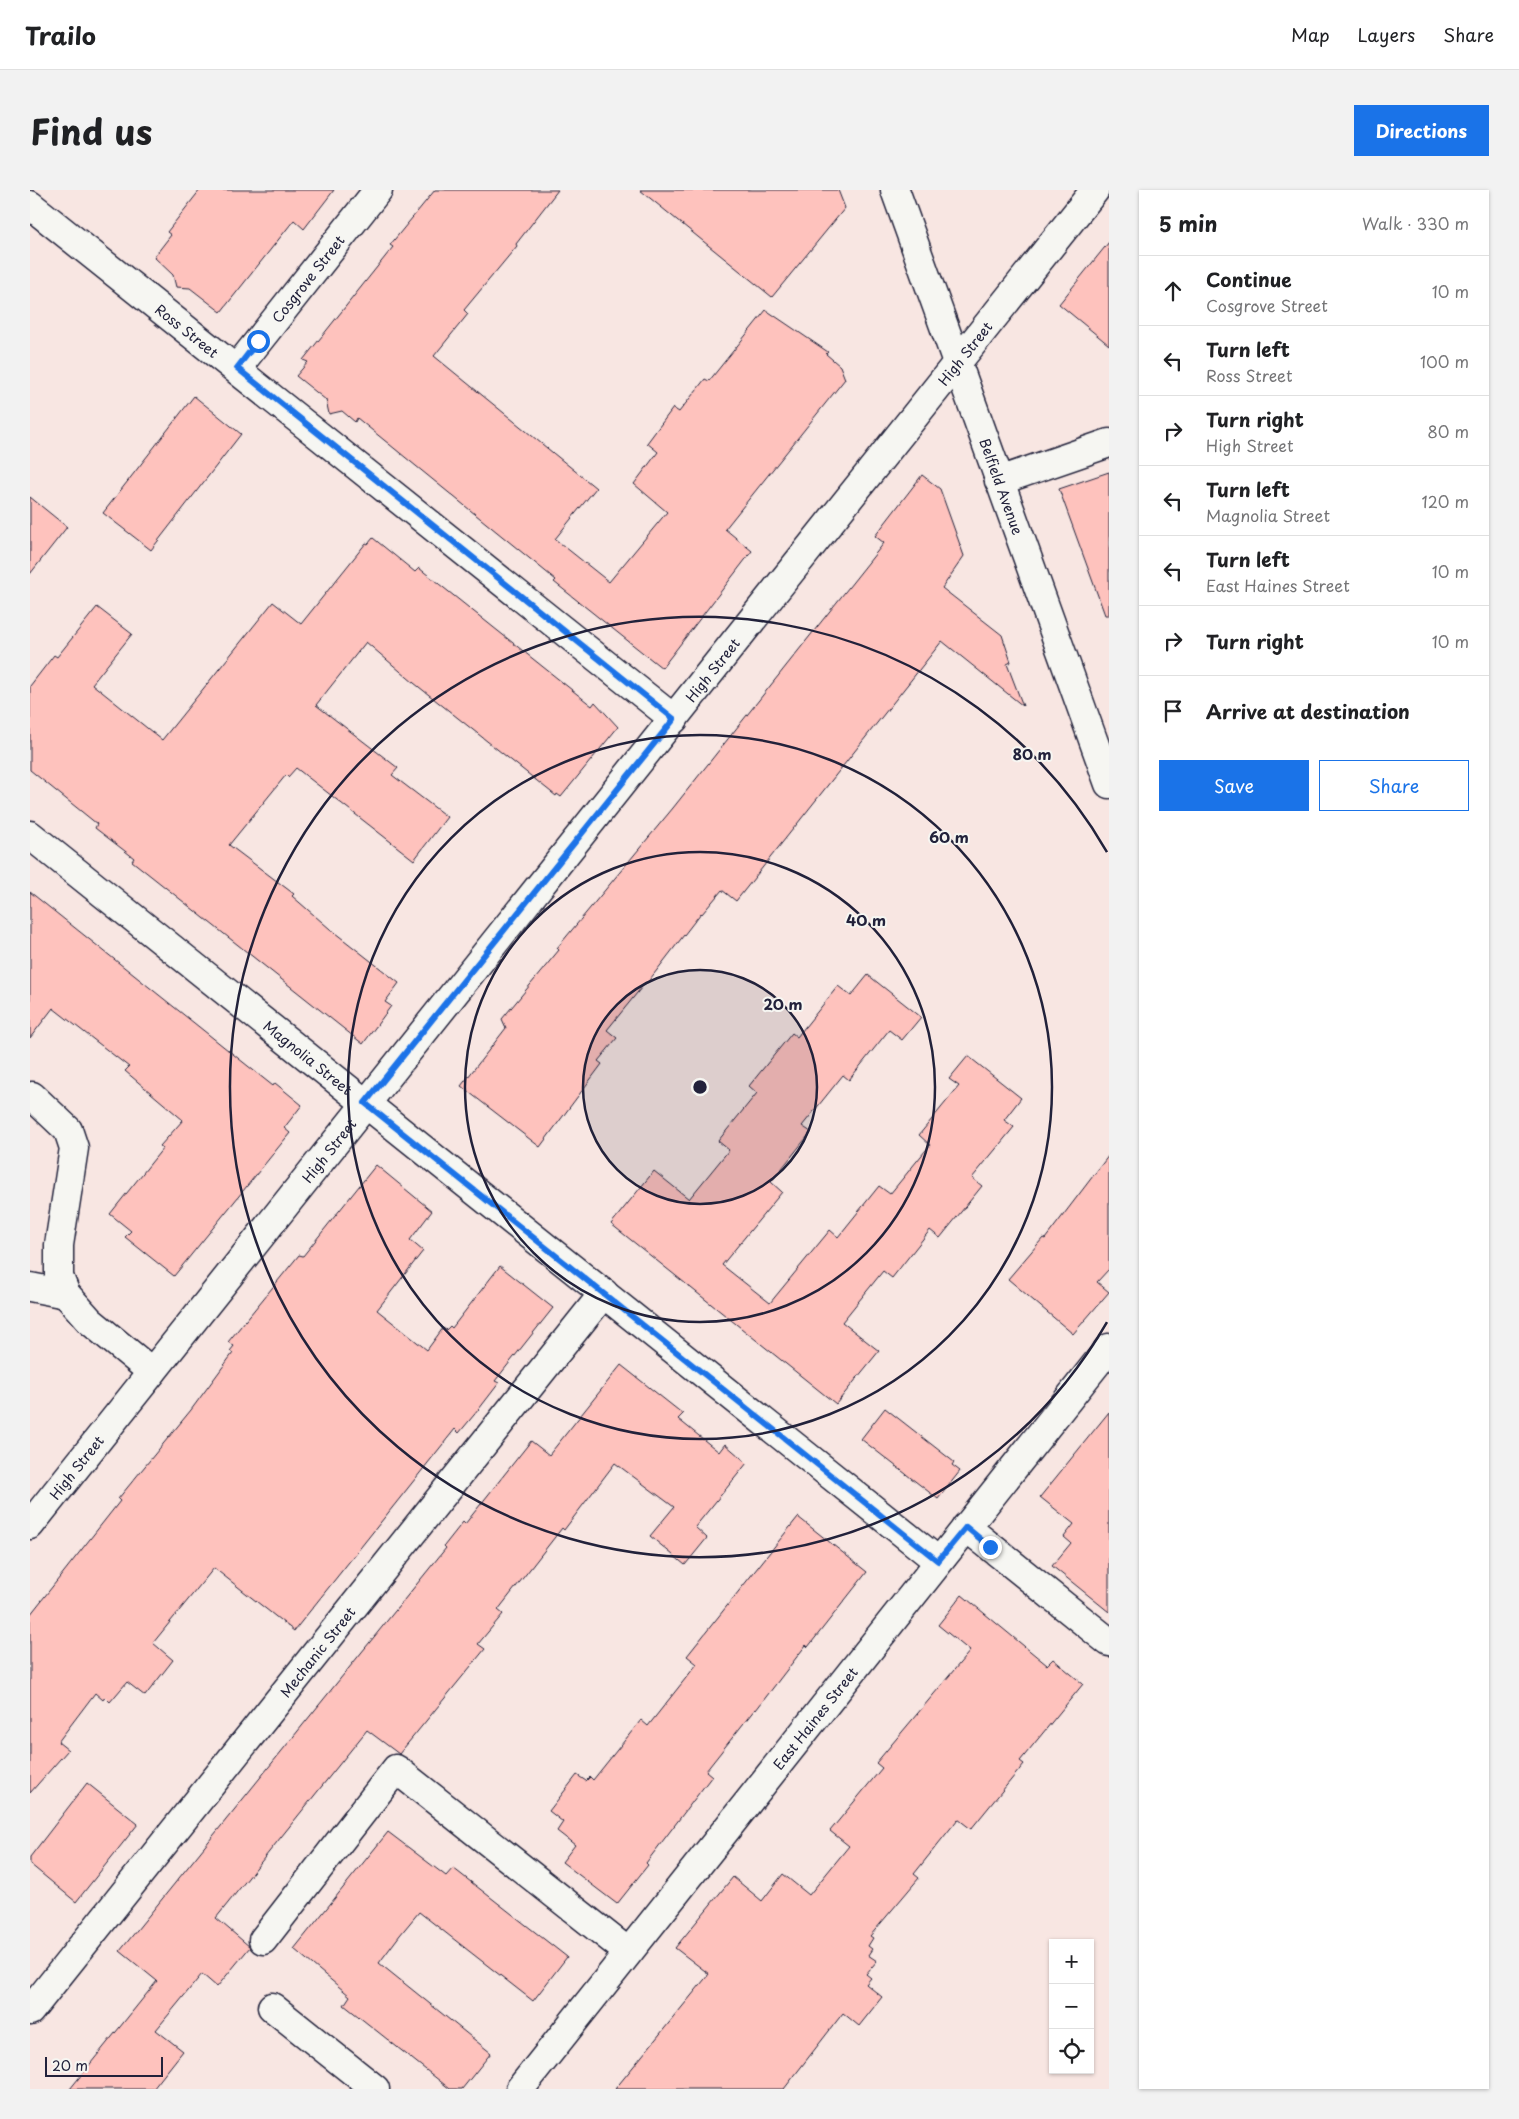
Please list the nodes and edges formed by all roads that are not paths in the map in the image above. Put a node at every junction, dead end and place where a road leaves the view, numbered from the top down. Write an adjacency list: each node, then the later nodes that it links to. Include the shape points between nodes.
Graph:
1 (378, 190): 6 (street, Cosgrove Street)
2 (895, 190): 5 (street, Belfield Avenue)
3 (1095, 190): 5 (street, High Street)
4 (30, 204): 6 (street, Ross Street)
5 (957, 363): 8 (street, Belfield Avenue); 9 (street, High Street)
6 (237, 368): 9 (street, Ross Street)
7 (1109, 443): 8 (street)
8 (1000, 480): 10 (street, Belfield Avenue)
9 (674, 719): 13 (street, High Street)
10 (1109, 784)
11 (30, 835): 13 (street, Magnolia Street)
12 (32, 1096): 16 (street, via 68,1130 74,1148 59,1245 59,1277)
13 (365, 1103): 15 (street, Magnolia Street); 18 (street, High Street)
14 (30, 1287): 16 (street)
15 (604, 1293): 21 (street, Magnolia Street); 26 (street, Mechanic Street)
16 (66, 1294): 18 (street, via 90,1321)
17 (1109, 1348): 20 (street, East Haines Street)
18 (152, 1372): 19 (street, High Street)
19 (30, 1525)
20 (966, 1527): 21 (street, East Haines Street); 22 (street)
21 (938, 1561): 24 (street, East Haines Street)
22 (1109, 1642)
23 (262, 1940): 24 (street, via 396,1769)
24 (628, 1952): 28 (street, East Haines Street)
25 (272, 2007): 27 (street)
26 (30, 2011)
27 (374, 2089)
28 (520, 2089)

